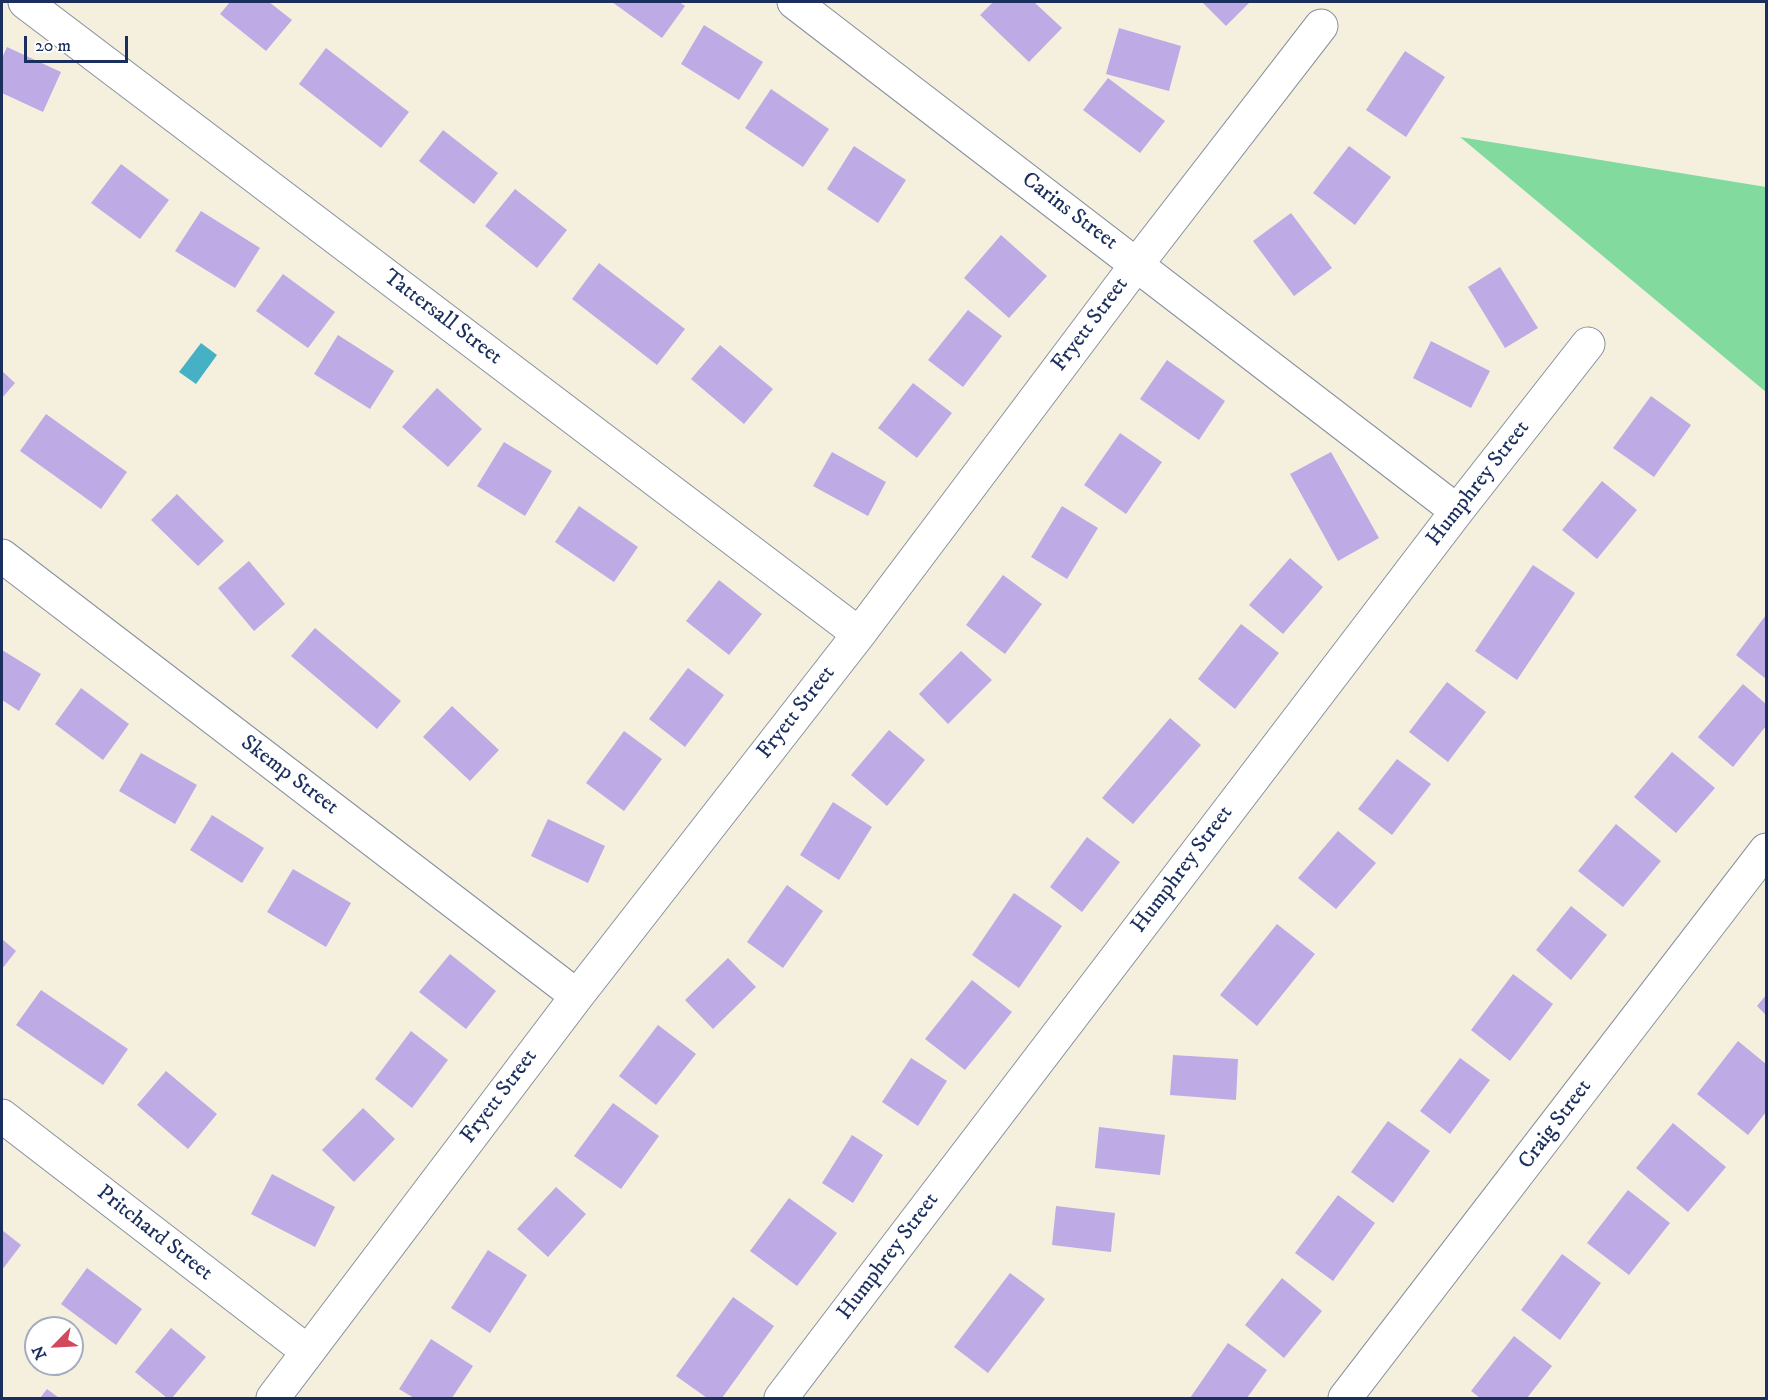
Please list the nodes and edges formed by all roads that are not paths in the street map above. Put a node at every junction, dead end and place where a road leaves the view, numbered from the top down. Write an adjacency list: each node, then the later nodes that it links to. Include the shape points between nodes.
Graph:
1 (25, 2): 8 (street, Tattersall Street)
2 (794, 2): 4 (street, Carins Street)
3 (1321, 26): 4 (street, Fryett Street)
4 (1137, 264): 6 (street, Carins Street); 8 (street, Fryett Street)
5 (1588, 344): 6 (street, Humphrey Street)
6 (1457, 511): 14 (street, Humphrey Street)
7 (2, 556): 10 (street, Skemp Street)
8 (859, 634): 10 (street, Fryett Street)
9 (1767, 850): 15 (street, Craig Street)
10 (577, 996): 12 (street, Fryett Street)
11 (2, 1116): 12 (street, Pritchard Street)
12 (307, 1351): 13 (street, Fryett Street)
13 (273, 1398)
14 (781, 1398)
15 (1345, 1398)

